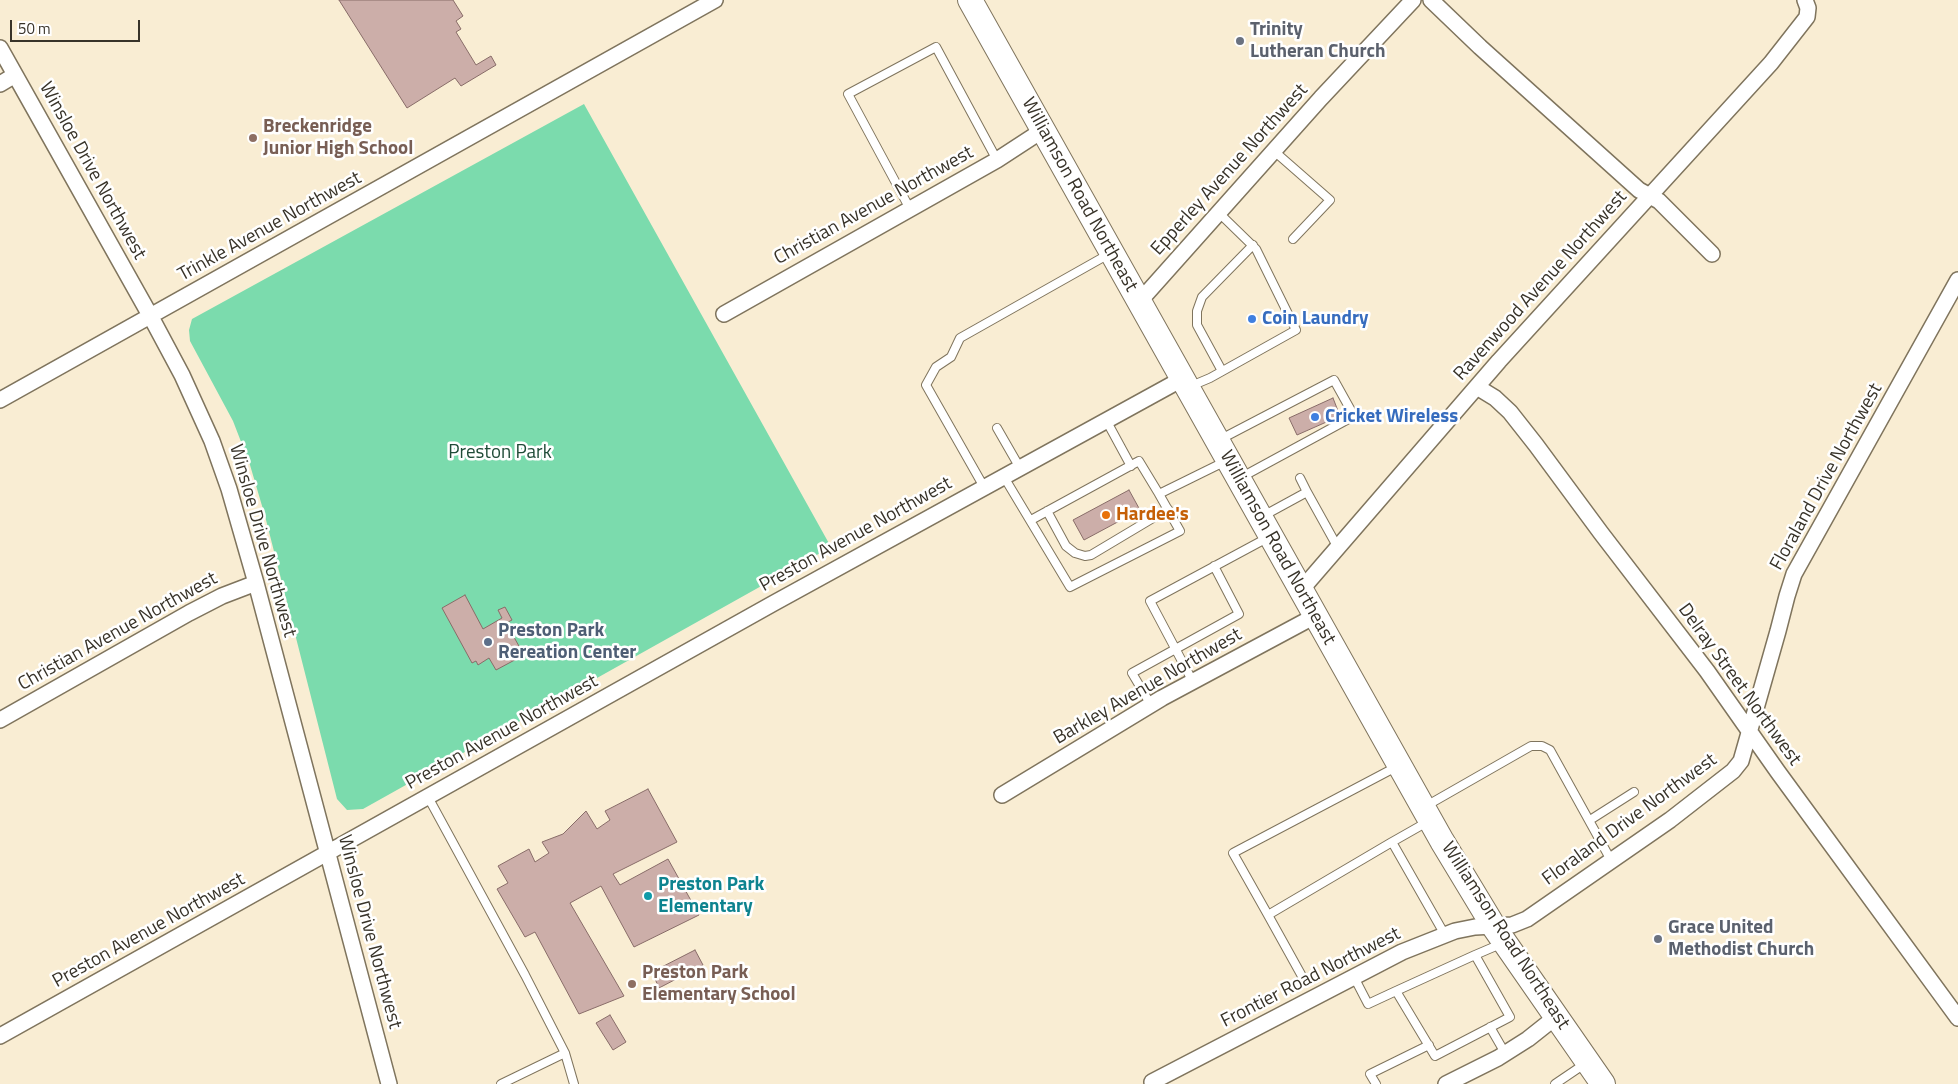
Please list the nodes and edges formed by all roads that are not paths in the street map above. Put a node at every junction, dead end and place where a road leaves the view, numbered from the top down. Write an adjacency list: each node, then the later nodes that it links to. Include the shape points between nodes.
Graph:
1 (715, 0): 22 (street, Trinkle Avenue Northwest)
2 (970, 0): 9 (main road, Williamson Road Northeast)
3 (1413, 0): 10 (street, Epperley Avenue Northwest)
4 (1431, 0): 12 (street, via 1639,190)
5 (1807, 4): 12 (street, Ravenwood Avenue Northwest, via 1804,21 1770,63)
6 (0, 48): 7 (street, Winsloe Drive Northwest)
7 (15, 75): 8 (street); 22 (street, Winsloe Drive Northwest)
8 (0, 84)
9 (1043, 130): 11 (street, Christian Avenue Northwest); 17 (main road, Williamson Road Northeast)
10 (1274, 151): 14 (street, Epperley Avenue Northwest); 15 (lane, via 1330,200)
11 (997, 160): 13 (street, Christian Avenue Northwest); 13 (lane, via 936,47 848,94)
12 (1649, 195): 18 (street, via 1666,207); 25 (street, Ravenwood Avenue Northwest)
13 (910, 209): 21 (street, Christian Avenue Northwest)
14 (1218, 212): 16 (lane); 20 (street, Epperley Avenue Northwest)
15 (1293, 239)
16 (1253, 245): 23 (lane, via 1202,297 1197,311 1197,325); 23 (lane, via 1296,330)
17 (1111, 253): 20 (main road, Williamson Road Northeast); 34 (lane, via 960,338 951,357 936,367 926,385)
18 (1712, 254)
19 (1958, 280): 50 (street, Floraland Drive Northwest, via 1794,574)
20 (1139, 302): 24 (main road, Williamson Road Northeast)
21 (724, 314)
22 (151, 317): 26 (street, Trinkle Avenue Northwest); 43 (street, Winsloe Drive Northwest, via 212,441)
23 (1222, 371): 24 (lane)
24 (1184, 383): 27 (street, Preston Avenue Northwest); 29 (main road, Williamson Road Northeast)
25 (1477, 387): 41 (street, Ravenwood Avenue Northwest); 50 (street, Delray Street Northwest, via 1510,412)
26 (0, 400)
27 (1106, 420): 30 (lane); 31 (street, Preston Avenue Northwest)
28 (997, 428): 31 (lane)
29 (1228, 460): 29 (lane, via 1354,416 1334,380); 36 (lane); 40 (main road, Williamson Road Northeast)
30 (1131, 466): 36 (lane, via 1139,461); 38 (lane)
31 (1020, 468): 32 (street, Preston Avenue Northwest)
32 (1004, 477): 34 (street, Preston Avenue Northwest); 39 (lane)
33 (1300, 478): 35 (lane)
34 (984, 487): 54 (street, Preston Avenue Northwest)
35 (1307, 492): 40 (lane); 41 (lane)
36 (1159, 494): 37 (lane)
37 (1168, 509): 38 (lane, via 1085,556 1075,554 1066,546); 39 (lane, via 1180,531 1070,587)
38 (1047, 511): 39 (lane)
39 (1031, 520)
40 (1265, 527): 42 (lane); 44 (main road, Williamson Road Northeast)
41 (1337, 546): 44 (street, Ravenwood Avenue Northwest)
42 (1214, 566): 46 (lane, via 1239,614); 46 (lane, via 1150,601)
43 (256, 583): 49 (street, Christian Avenue Northwest, via 189,613); 58 (street, Winsloe Drive Northwest)
44 (1301, 590): 45 (main road, Williamson Road Northeast)
45 (1315, 616): 47 (street, Barkley Avenue Northwest); 51 (main road, Williamson Road Northeast)
46 (1176, 649): 47 (lane); 48 (lane, via 1132,673)
47 (1193, 682): 48 (street, Barkley Avenue Northwest)
48 (1151, 705): 53 (street, Barkley Avenue Northwest)
49 (0, 720)
50 (1750, 732): 59 (street, Floraland Drive Northwest, via 1741,761 1733,771); 68 (street, Delray Street Northwest)
51 (1399, 765): 55 (main road, Williamson Road Northeast); 60 (lane, via 1233,853)
52 (1634, 792): 56 (lane)
53 (1002, 795)
54 (428, 797): 58 (street, Preston Avenue Northwest); 72 (lane)
55 (1427, 814): 56 (lane, via 1531,746 1542,746 1550,750); 57 (lane); 62 (main road, Williamson Road Northeast)
56 (1590, 820): 59 (lane)
57 (1392, 842): 60 (lane); 61 (lane)
58 (327, 854): 70 (street, Preston Avenue Northwest); 77 (street, Winsloe Drive Northwest)
59 (1612, 862): 62 (street, Floraland Drive Northwest)
60 (1268, 915): 65 (lane)
61 (1444, 935): 62 (street, Frontier Road Northwest, via 1474,926); 64 (street, Frontier Road Northwest)
62 (1499, 935): 63 (lane); 67 (main road, Williamson Road Northeast)
63 (1475, 955): 66 (lane); 69 (lane, via 1510,1017)
64 (1354, 977): 66 (lane, via 1368,1004); 75 (street, Frontier Road Northwest)
65 (1303, 978)
66 (1396, 991): 71 (lane)
67 (1557, 1016): 73 (street); 74 (main road, Williamson Road Northeast)
68 (1958, 1018)
69 (1490, 1027): 71 (lane, via 1435,1056); 73 (lane)
70 (0, 1036)
71 (1429, 1045): 80 (lane, via 1370,1074)
72 (566, 1053): 78 (lane); 79 (lane)
73 (1505, 1053): 76 (street)
74 (1588, 1062): 81 (lane); 82 (main road, Williamson Road Northeast)
75 (1152, 1082)
76 (1450, 1083)
77 (389, 1084)
78 (501, 1084)
79 (574, 1084)
80 (1376, 1084)
81 (1555, 1084)
82 (1603, 1084)

